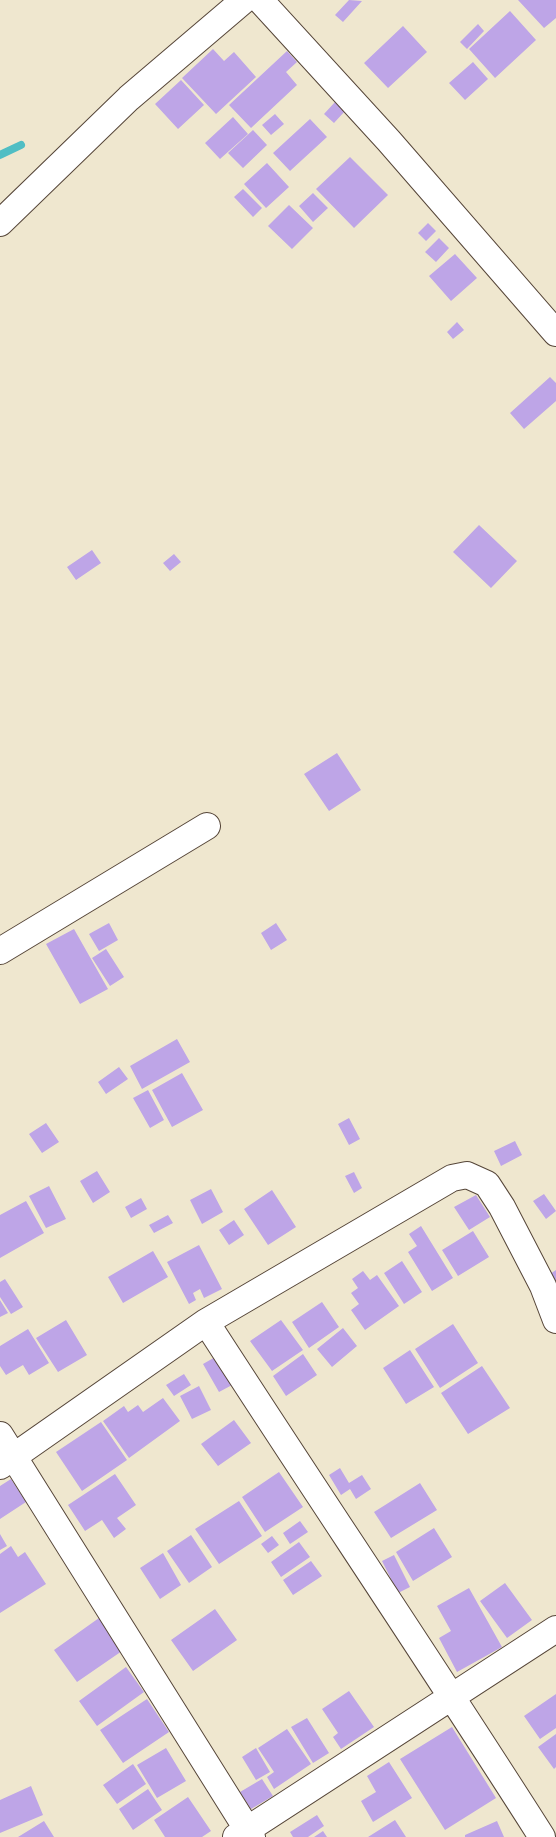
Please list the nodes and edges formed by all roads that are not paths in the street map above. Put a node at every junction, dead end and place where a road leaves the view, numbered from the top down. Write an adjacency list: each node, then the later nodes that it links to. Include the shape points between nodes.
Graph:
1 (244, 0): 3 (street, via 129,98)
2 (260, 0): 4 (street, via 389,141)
3 (0, 223)
4 (556, 333)
5 (206, 826): 6 (street)
6 (0, 951)
7 (556, 1320): 8 (street, via 544,1286 502,1207 487,1184 467,1175 452,1178 433,1188)
8 (206, 1322): 9 (street); 11 (street)
9 (5, 1452): 12 (street)
10 (556, 1629): 11 (street)
11 (452, 1696): 12 (street); 13 (street)
12 (245, 1835)
13 (542, 1837)

